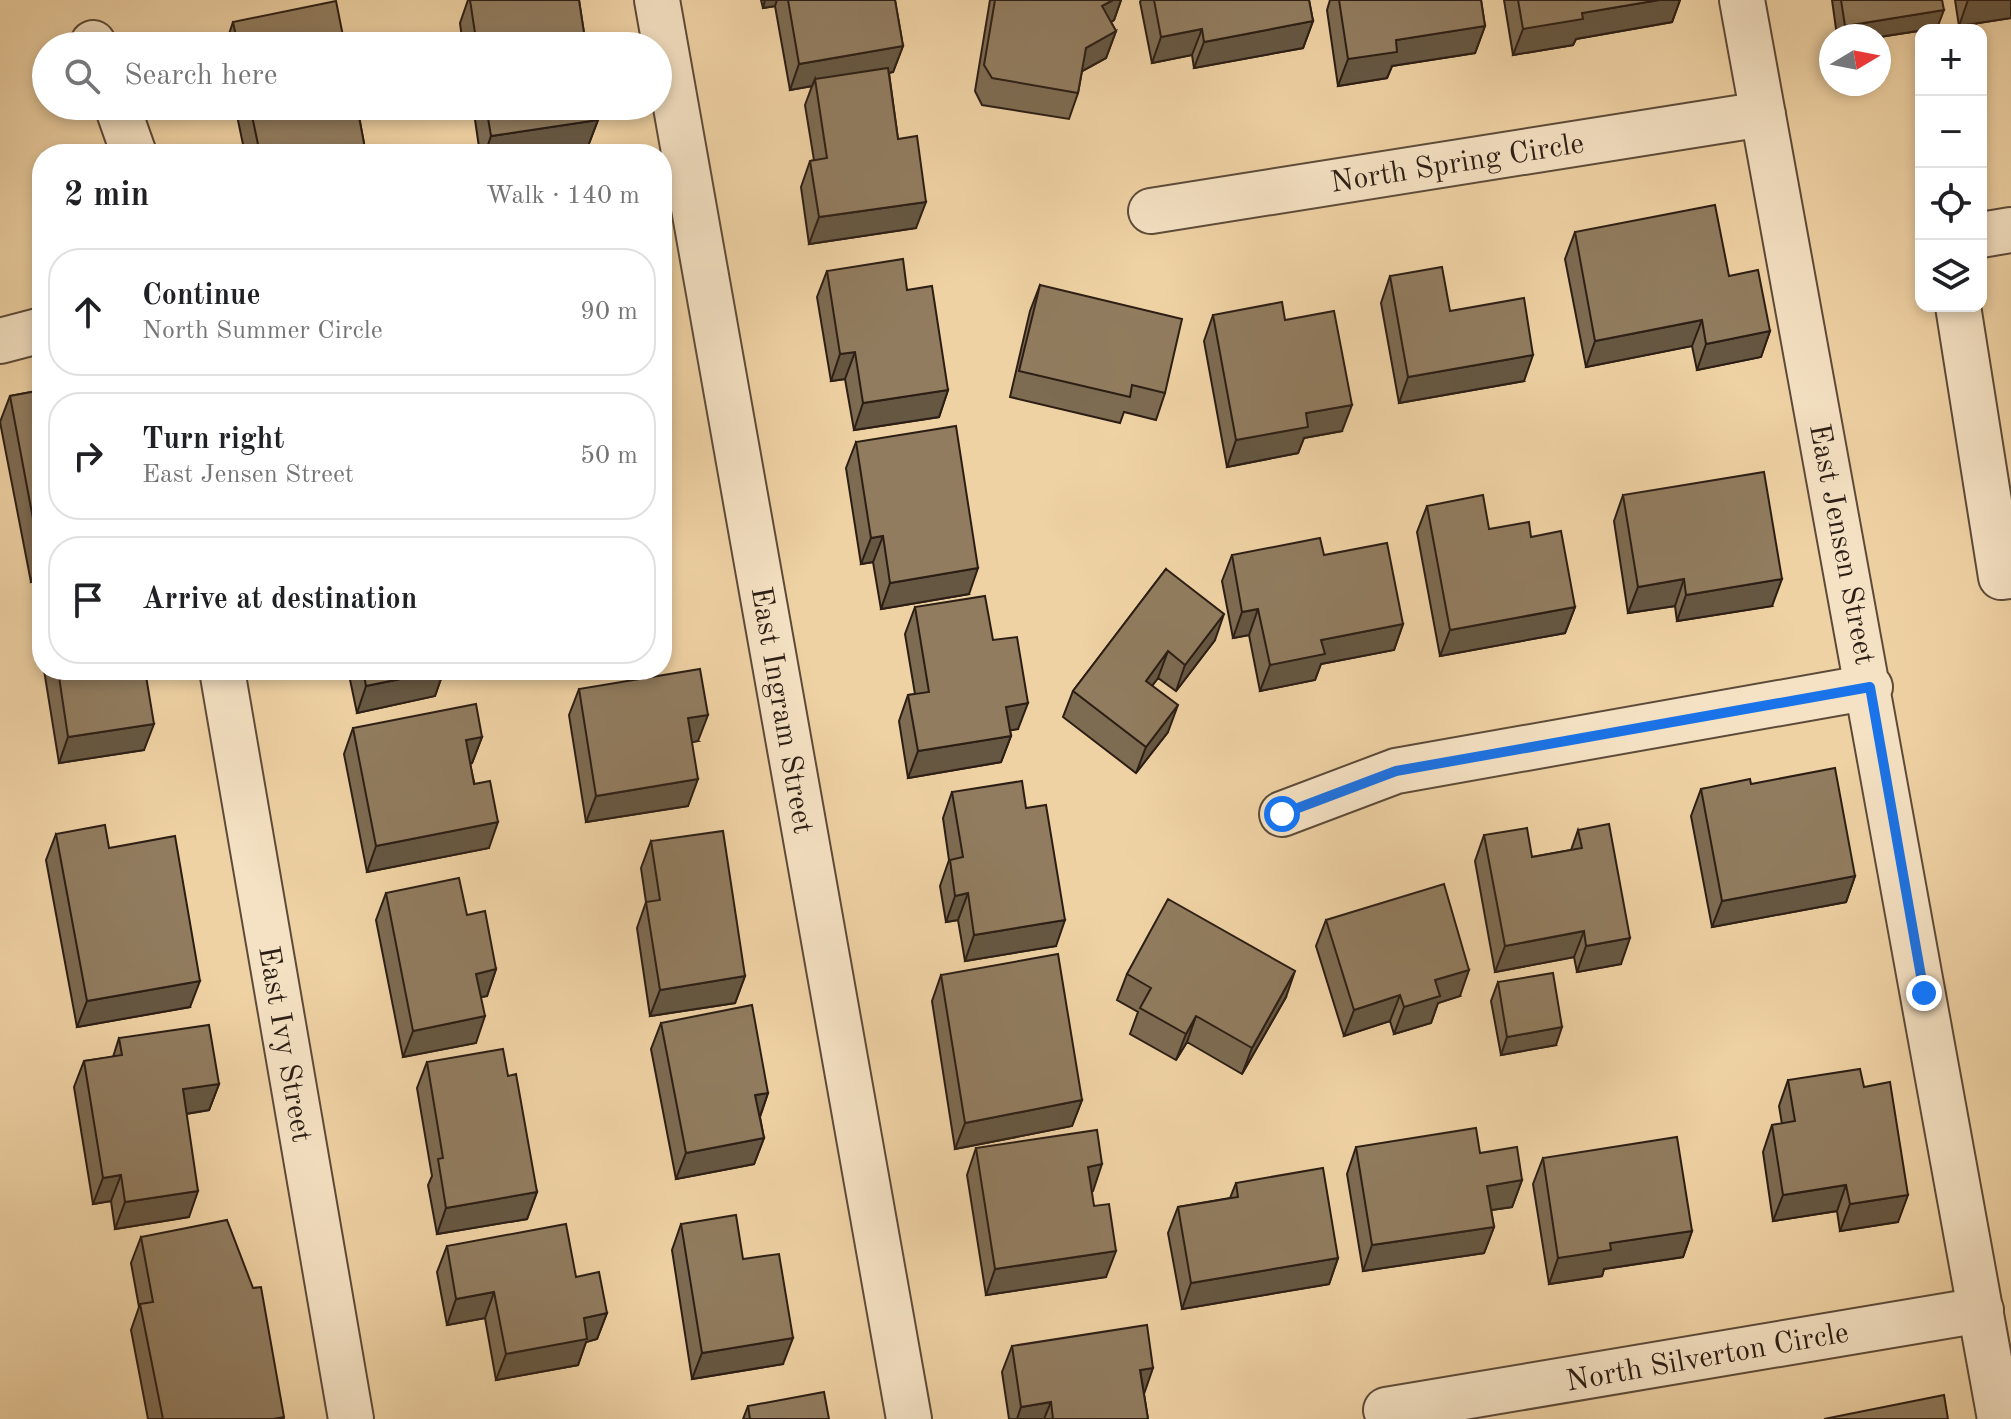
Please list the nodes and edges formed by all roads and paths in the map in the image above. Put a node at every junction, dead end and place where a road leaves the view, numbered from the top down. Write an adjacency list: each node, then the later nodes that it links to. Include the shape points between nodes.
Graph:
1 (657, 0): 3 (street, East Ingram Street)
2 (1742, 0): 4 (street, East Jensen Street)
3 (660, 32)
4 (1763, 114): 11 (street, North Spring Circle); 19 (street, East Jensen Street)
5 (122, 120): 7 (street)
6 (669, 120): 8 (street, East Ingram Street)
7 (130, 144)
8 (671, 144)
9 (672, 149): 10 (street, East Ingram Street)
10 (677, 199): 24 (street, East Ingram Street)
11 (1151, 211)
12 (2011, 230): 13 (street)
13 (1987, 234)
14 (1959, 312): 17 (street, via 2001,577)
15 (32, 333): 16 (street)
16 (0, 341)
17 (2011, 576)
18 (224, 680): 23 (street, East Ivy Street)
19 (1870, 687): 20 (street, via 1396,771); 21 (street, East Jensen Street)
20 (1282, 814)
21 (1981, 1310): 22 (street, North Silverton Circle); 25 (street, East Jensen Street)
22 (1386, 1410)
23 (351, 1419)
24 (909, 1419)
25 (2000, 1419)

